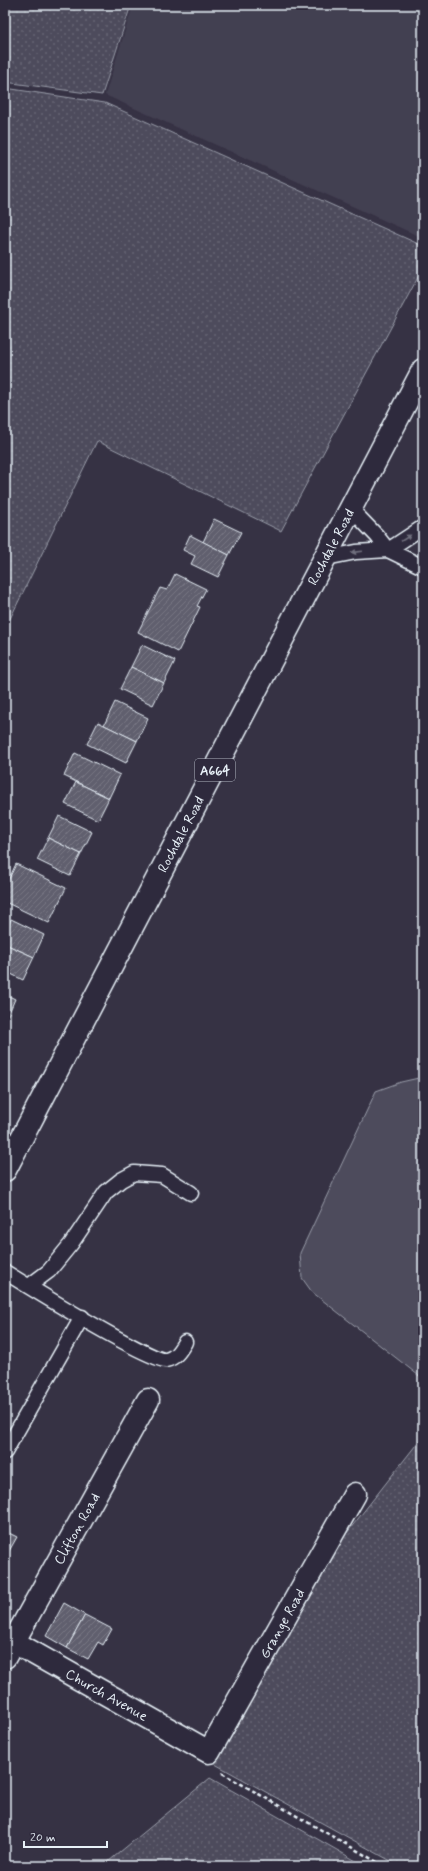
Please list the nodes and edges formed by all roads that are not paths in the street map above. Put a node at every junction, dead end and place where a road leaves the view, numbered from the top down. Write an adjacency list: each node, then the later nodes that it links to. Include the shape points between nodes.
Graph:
1 (423, 370): 2 (main road, Rochdale Road / A664)
2 (352, 509): 4 (lane); 5 (main road, Rochdale Road / A664)
3 (423, 527): 4 (lane, one-way to 3)
4 (388, 550): 5 (lane, one-way to 5, via 356,552); 6 (lane)
5 (326, 558): 7 (main road, Rochdale Road / A664)
6 (423, 567)
7 (5, 1170)
8 (191, 1193): 10 (lane, via 162,1175 134,1173 120,1180 106,1192 71,1244 49,1271)
9 (5, 1272): 10 (lane)
10 (29, 1286): 11 (lane)
11 (82, 1317): 12 (lane, via 138,1350 160,1359 175,1356); 14 (lane)
12 (185, 1342)
13 (148, 1400): 16 (main road, Clifton Road)
14 (5, 1452)
15 (354, 1494): 17 (main road, Grange Road)
16 (8, 1646): 17 (main road, Church Avenue)
17 (209, 1752)

